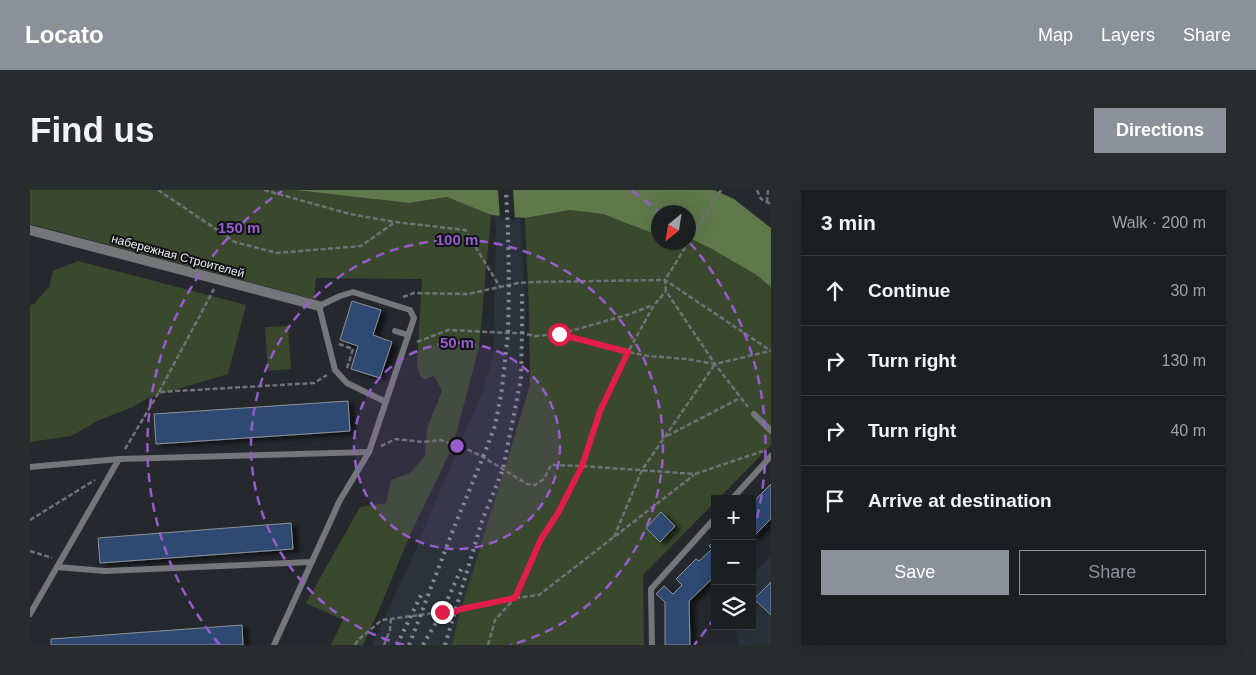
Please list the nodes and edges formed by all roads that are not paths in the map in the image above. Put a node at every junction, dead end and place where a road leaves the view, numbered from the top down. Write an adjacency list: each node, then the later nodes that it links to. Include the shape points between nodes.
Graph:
1 (30, 230): 2 (street, набережная Строителей)
2 (319, 306): 4 (lane, via 353,292 410,310 414,318); 5 (lane, via 335,370 347,383)
3 (395, 331): 4 (lane)
4 (408, 335): 5 (lane)
5 (386, 402): 8 (lane)
6 (754, 414): 7 (lane)
7 (771, 431)
8 (369, 452): 10 (lane); 14 (lane, via 340,500)
9 (771, 456): 12 (lane)
10 (119, 459): 11 (lane); 15 (lane)
11 (30, 467)
12 (736, 495)
13 (711, 522): 18 (lane, via 651,588)
14 (312, 562): 15 (lane, via 105,571); 17 (lane)
15 (57, 567): 16 (lane)
16 (30, 614)
17 (274, 645)
18 (652, 645)

